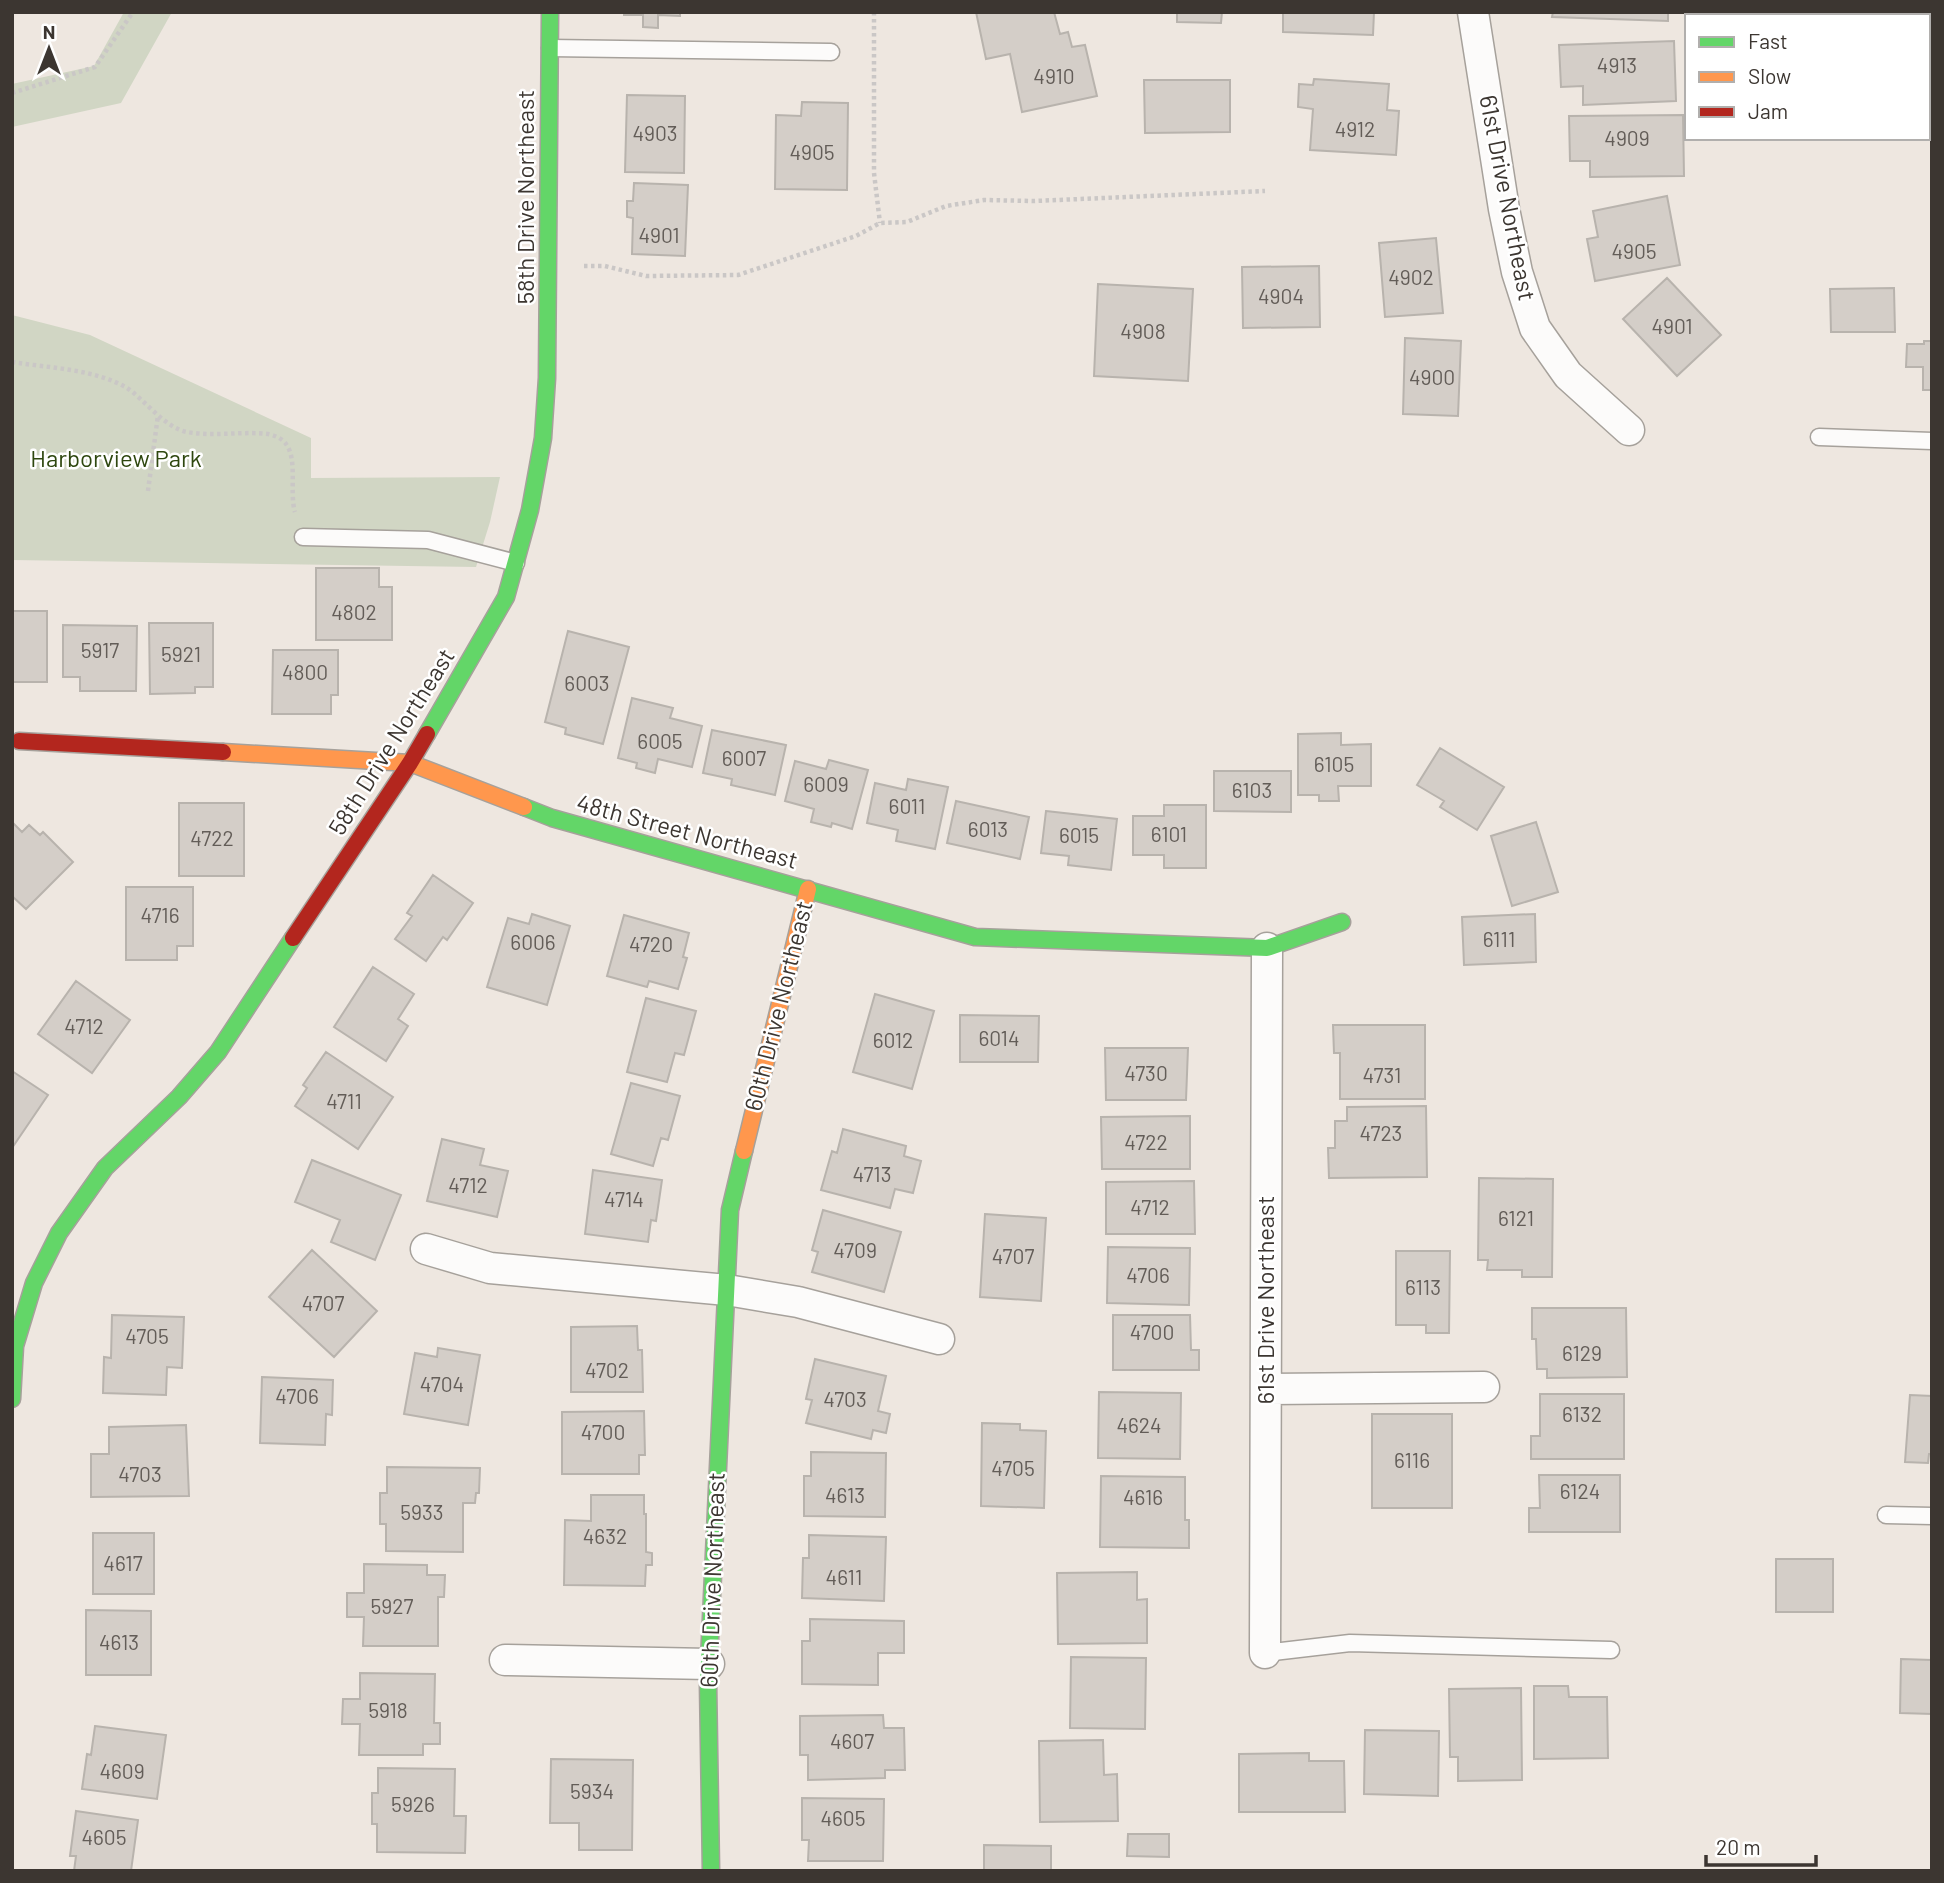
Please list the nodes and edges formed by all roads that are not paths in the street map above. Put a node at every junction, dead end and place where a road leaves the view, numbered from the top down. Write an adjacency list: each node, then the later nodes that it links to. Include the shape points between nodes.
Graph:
1 (550, 12): 3 (street, 58th Drive Northeast)
2 (1473, 12): 5 (street, 61st Drive Northeast, via 1504,209 1535,328 1568,374)
3 (550, 48): 4 (lane); 9 (street, 58th Drive Northeast, via 548,378 530,510)
4 (831, 52)
5 (1629, 430)
6 (1819, 437): 7 (lane)
7 (1932, 441)
8 (303, 537): 9 (lane, via 428,540)
9 (516, 563): 11 (street, 58th Drive Northeast, via 506,597)
10 (19, 741): 11 (street, 48th Street Northeast)
11 (410, 763): 12 (street, 48th Street Northeast, via 552,818); 20 (street, 58th Drive Northeast, via 218,1052 105,1168 59,1233 34,1283 15,1346)
12 (808, 889): 14 (street, 48th Street Northeast, via 975,937); 16 (street, 60th Drive Northeast, via 730,1210)
13 (1342, 922): 14 (street, 48th Street Northeast)
14 (1267, 948): 19 (street, 61st Drive Northeast)
15 (426, 1249): 16 (street, via 490,1268)
16 (727, 1290): 17 (street, via 798,1302); 26 (street, 60th Drive Northeast)
17 (939, 1339)
18 (1484, 1387): 19 (street)
19 (1266, 1388): 24 (street, 61st Drive Northeast)
20 (12, 1399)
21 (1886, 1515): 22 (lane)
22 (1932, 1516)
23 (1611, 1650): 24 (lane, via 1350,1643)
24 (1265, 1653)
25 (505, 1660): 26 (street)
26 (709, 1664): 27 (street, 60th Drive Northeast)
27 (711, 1871)

